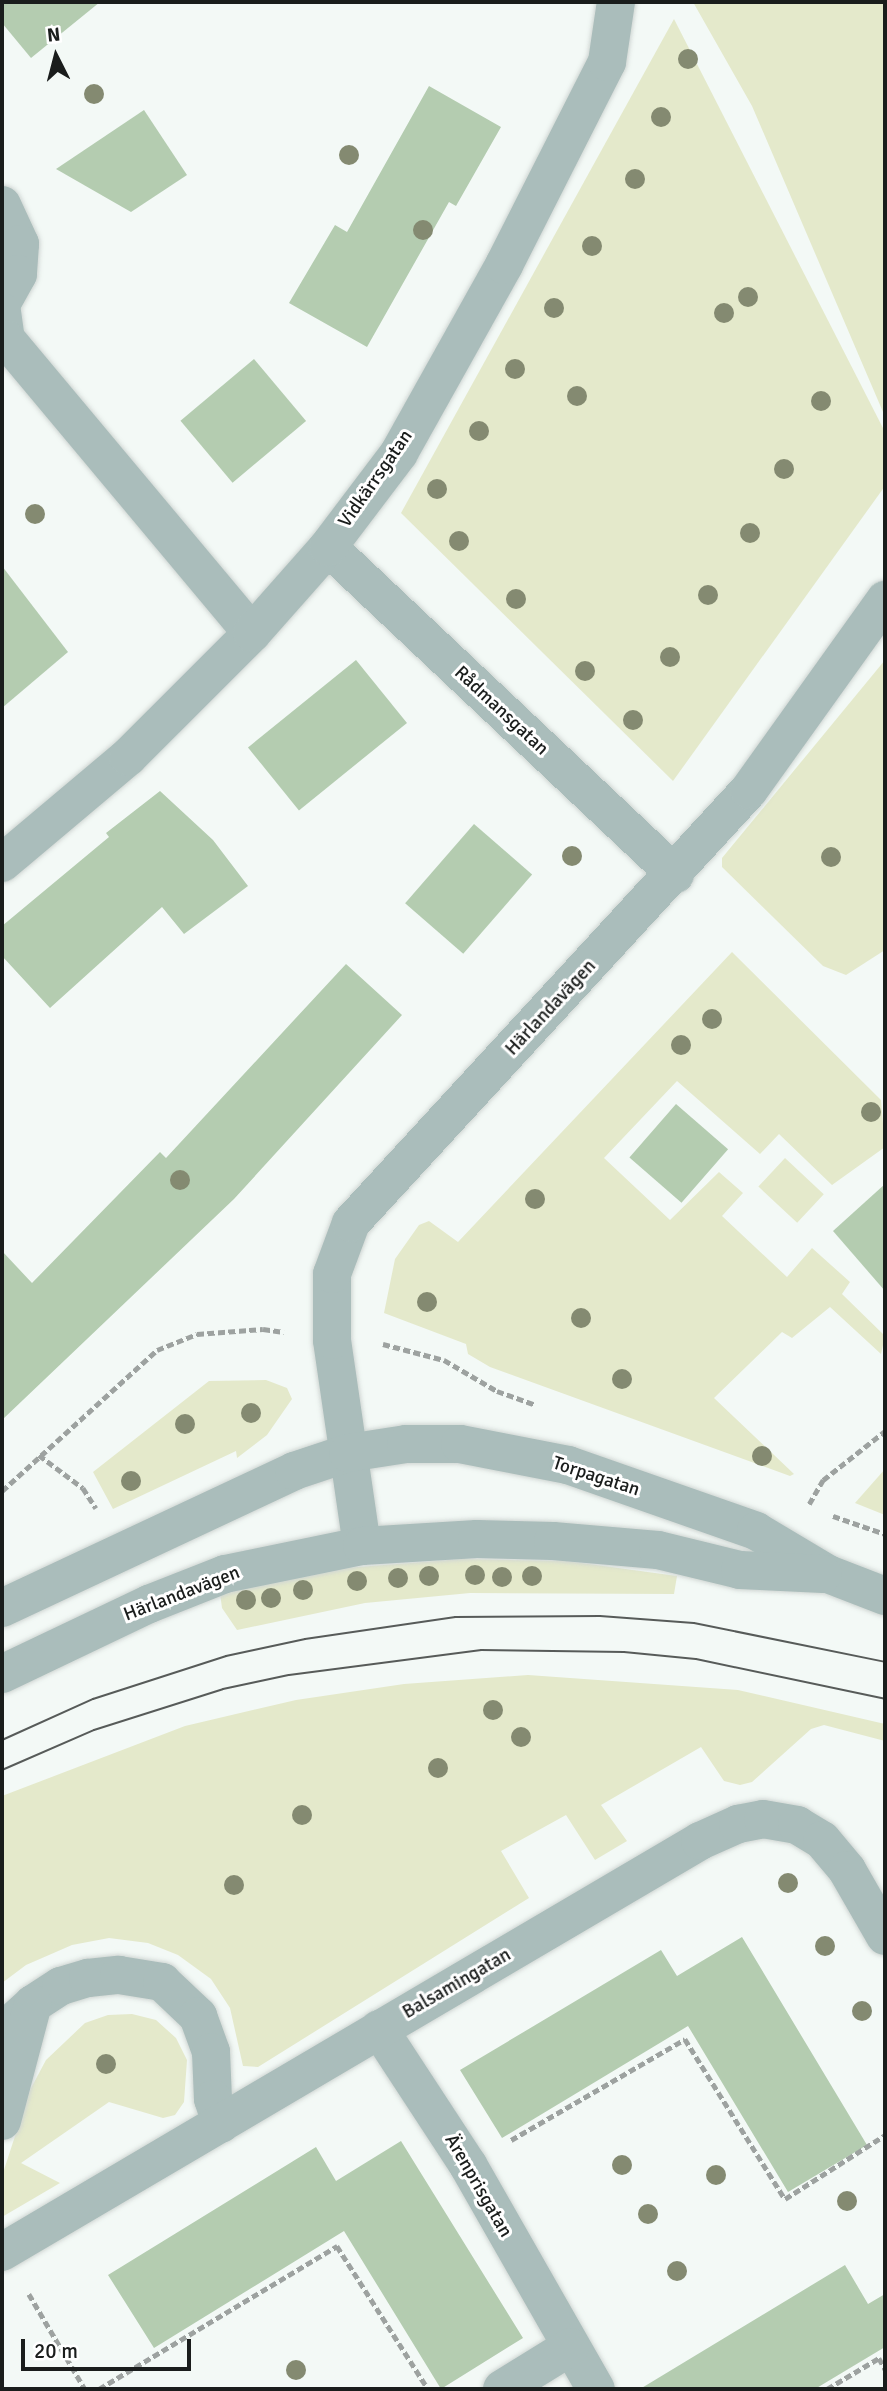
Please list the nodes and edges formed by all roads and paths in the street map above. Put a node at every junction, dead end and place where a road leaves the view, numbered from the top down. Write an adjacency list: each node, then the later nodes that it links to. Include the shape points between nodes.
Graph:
1 (616, 2): 5 (street, Vidkärrsgatan, via 607,62 504,265 399,453)
2 (2, 205): 3 (street, via 20,244 18,274)
3 (2, 303)
4 (2, 312): 7 (street, via 6,339)
5 (328, 547): 7 (street, Vidkärrsgatan); 9 (street, Rådmansgatan)
6 (885, 600): 9 (street, Härlandavägen, via 750,790)
7 (252, 633): 8 (street, Vidkärrsgatan, via 128,757)
8 (2, 863)
9 (675, 874): 12 (street, Härlandavägen, via 351,1223 332,1274 331,1306)
10 (296, 1334): 13 (path, via 225,1330 197,1334 157,1350)
11 (885, 1431): 15 (path, via 822,1480)
12 (348, 1453): 17 (street, Härlandavägen); 18 (street, Torpagatan, via 406,1444 460,1444 568,1465 756,1531); 20 (street, via 294,1471)
13 (39, 1455): 14 (path); 16 (path, via 83,1488)
14 (2, 1491)
15 (807, 1507)
16 (103, 1518)
17 (362, 1546): 18 (street, Torpagatan, via 477,1539 553,1541 658,1550 740,1570); 21 (street, Härlandavägen, via 225,1574 149,1604)
18 (828, 1574): 19 (street, Torpagatan)
19 (885, 1595)
20 (2, 1608)
21 (2, 1674)
22 (885, 1936): 24 (street, Balsamingatan, via 847,1870 822,1840 797,1825 763,1819 738,1824 700,1841)
23 (33, 2004): 25 (street); 26 (street); 27 (street, via 61,1986 88,1978 119,1975 162,1982 198,2016 211,2052 213,2099)
24 (379, 2029): 27 (street, Balsamingatan); 29 (street, Ärenprisgatan)
25 (2, 2032)
26 (2, 2121)
27 (221, 2124): 30 (street, Balsamingatan)
28 (885, 2135): 29 (path, via 785,2199 685,2039)
29 (468, 2165): 31 (street, Ärenprisgatan)
30 (3, 2251): 33 (path)
31 (569, 2347): 36 (street); 37 (street, Ärenprisgatan)
32 (885, 2369): 38 (path, via 879,2358)
33 (85, 2389)
34 (99, 2389): 35 (path, via 337,2246)
35 (428, 2389)
36 (502, 2389)
37 (596, 2389)
38 (827, 2389)

